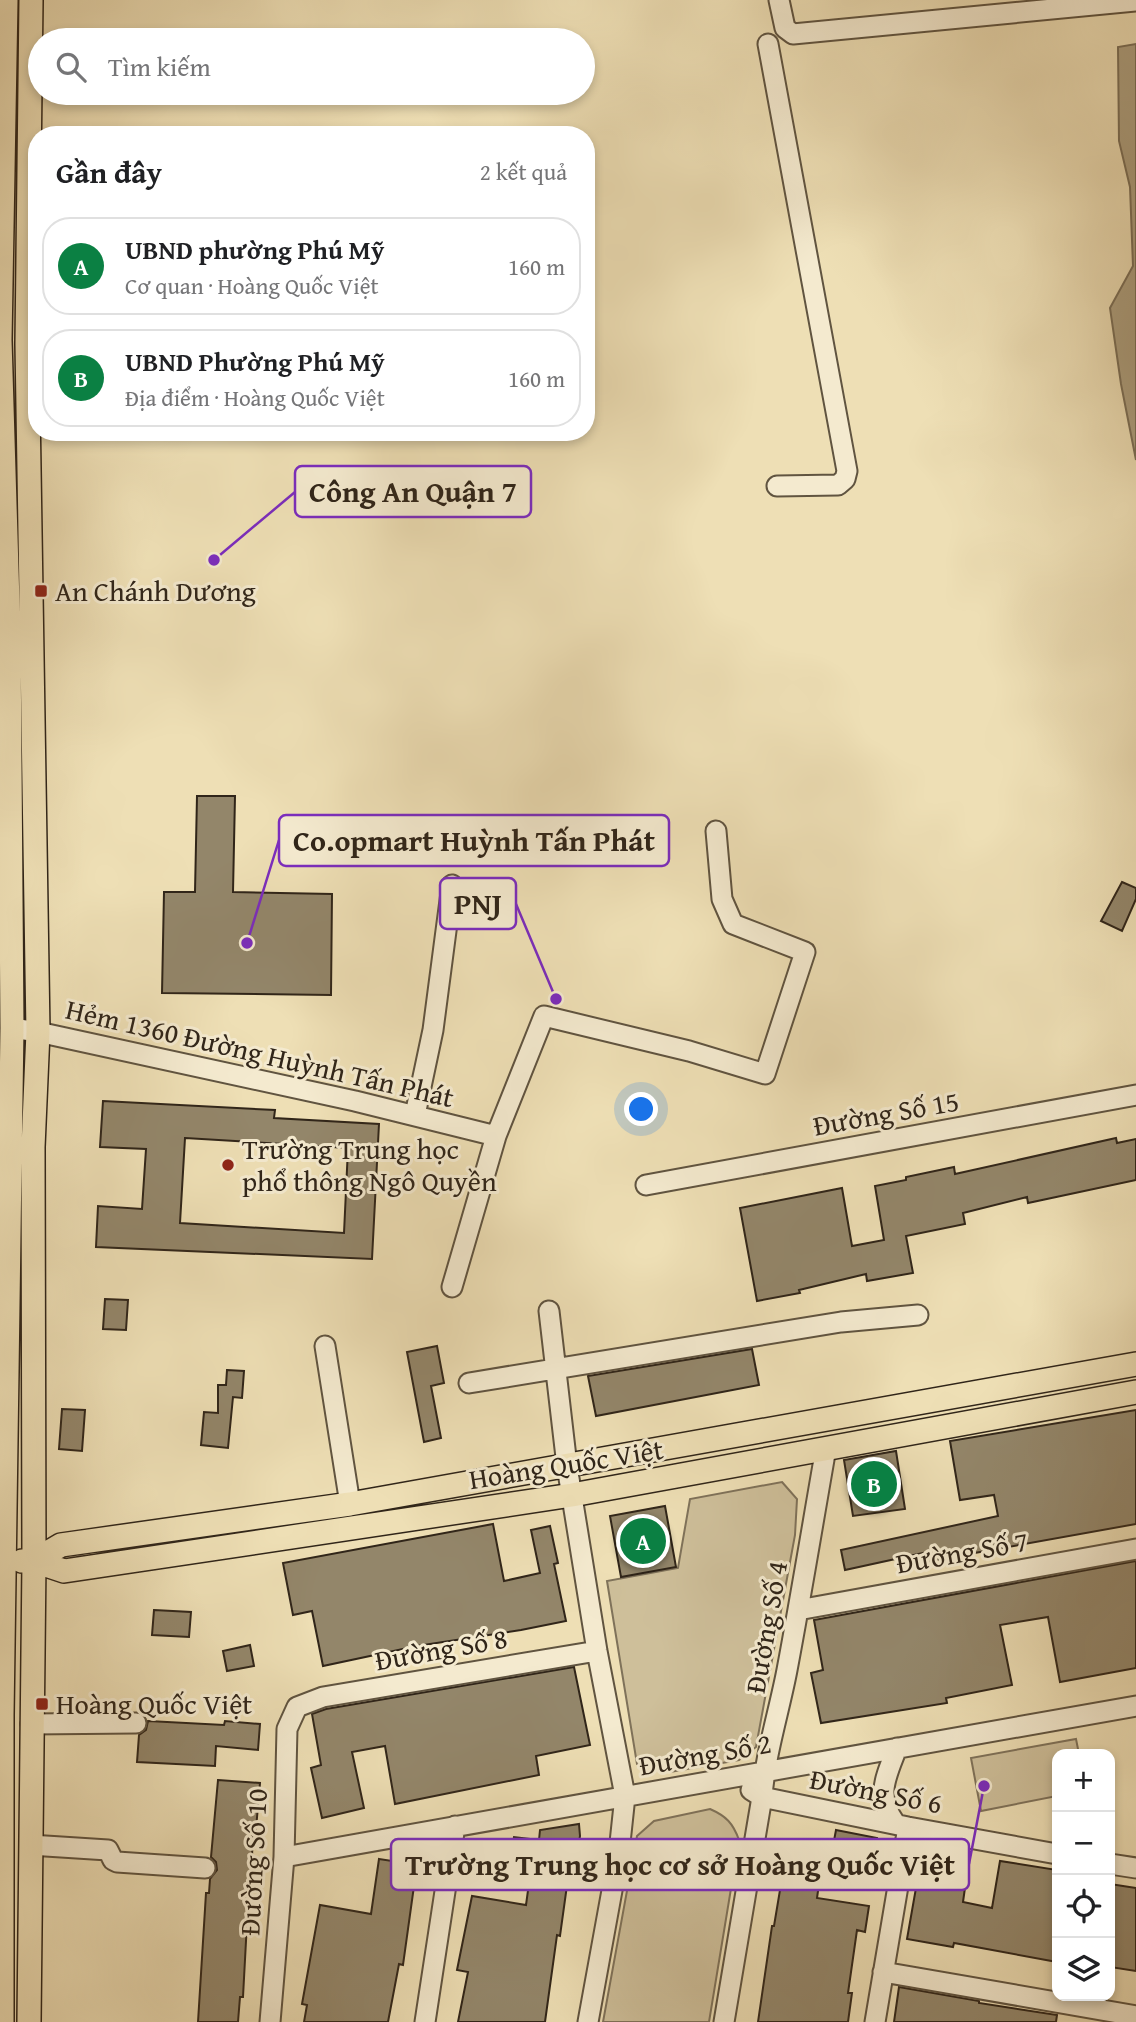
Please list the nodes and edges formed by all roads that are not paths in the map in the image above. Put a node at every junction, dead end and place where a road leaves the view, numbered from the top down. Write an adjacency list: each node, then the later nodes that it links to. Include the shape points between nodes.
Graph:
1 (6, 0): 8 (main road)
2 (31, 0): 6 (main road)
3 (779, 0): 5 (street, via 785,28 793,34)
4 (1136, 1): 5 (street)
5 (1000, 6)
6 (31, 28)
7 (768, 44): 16 (street, via 847,471 838,485)
8 (5, 77): 9 (street); 15 (main road)
9 (28, 78)
10 (31, 105): 11 (main road)
11 (30, 126)
12 (28, 278): 13 (main road)
13 (28, 407)
14 (29, 441): 21 (main road)
15 (2, 473): 19 (main road, via 9,636)
16 (777, 486)
17 (716, 831): 24 (street, via 722,899 733,925 805,952 765,1074 544,1016)
18 (452, 885): 23 (street, via 433,1030)
19 (5, 895): 20 (main road)
20 (12, 1028): 21 (street, Hẻm 1360 Đường Huỳnh Tấn Phát); 39 (main road)
21 (38, 1032): 23 (street, Hẻm 1360 Đường Huỳnh Tấn Phát); 40 (main road, via 33,1147)
22 (1136, 1095): 25 (street, Đường Số 15)
23 (415, 1115): 24 (street, Hẻm 1360 Đường Huỳnh Tấn Phát)
24 (496, 1136): 26 (street)
25 (646, 1185)
26 (452, 1287)
27 (549, 1311): 31 (street)
28 (918, 1315): 31 (street, via 828,1324)
29 (325, 1346): 37 (street)
30 (1136, 1364): 35 (main road, Hoàng Quốc Việt)
31 (555, 1370): 32 (street); 35 (street)
32 (469, 1383)
33 (1136, 1392): 34 (main road, Hoàng Quốc Việt)
34 (826, 1448): 36 (main road, Hoàng Quốc Việt); 41 (street, Đường Số 4)
35 (567, 1466): 36 (street); 37 (main road, Hoàng Quốc Việt)
36 (572, 1495): 40 (main road, Hoàng Quốc Việt, via 64,1571); 42 (street)
37 (350, 1504): 40 (main road, Hoàng Quốc Việt, via 61,1545)
38 (1136, 1549): 41 (street, Đường Số 7)
39 (3, 1560): 40 (main road); 50 (main road)
40 (34, 1561): 46 (main road)
41 (798, 1610): 48 (street, Đường Số 4)
42 (597, 1651): 44 (street, Đường Số 8, via 323,1697); 51 (street)
43 (1136, 1706): 47 (street, Đường Số 2)
44 (297, 1707): 57 (street, Đường Số 10, via 287,1729)
45 (136, 1723): 46 (street)
46 (32, 1724): 55 (main road)
47 (897, 1748): 48 (street, Đường Số 2); 53 (street, via 883,1784 887,1812)
48 (764, 1772): 49 (street, Đường Số 2); 52 (street, Đường Số 4)
49 (729, 1778): 51 (street, Đường Số 2); 52 (street, Đường Số 6)
50 (1, 1782): 61 (main road)
51 (625, 1796): 54 (street, Đường Số 2); 70 (street)
52 (762, 1797): 53 (street, Đường Số 6); 71 (street, Đường Số 4)
53 (901, 1825): 56 (street, Đường Số 6); 63 (street)
54 (455, 1826): 57 (street, Đường Số 2); 69 (street)
55 (30, 1845): 59 (street, via 108,1850 117,1862); 62 (main road)
56 (1052, 1853)
57 (284, 1857): 68 (street, Đường Số 10)
58 (1115, 1865): 60 (street)
59 (205, 1868)
60 (1136, 1868)
61 (2, 1938): 62 (main road); 64 (main road)
62 (29, 1938): 67 (main road)
63 (883, 1972): 65 (street); 72 (street)
64 (1, 1987): 66 (main road)
65 (1136, 2016)
66 (2, 2022)
67 (29, 2022)
68 (270, 2022)
69 (425, 2022)
70 (588, 2022)
71 (724, 2022)
72 (875, 2022)

